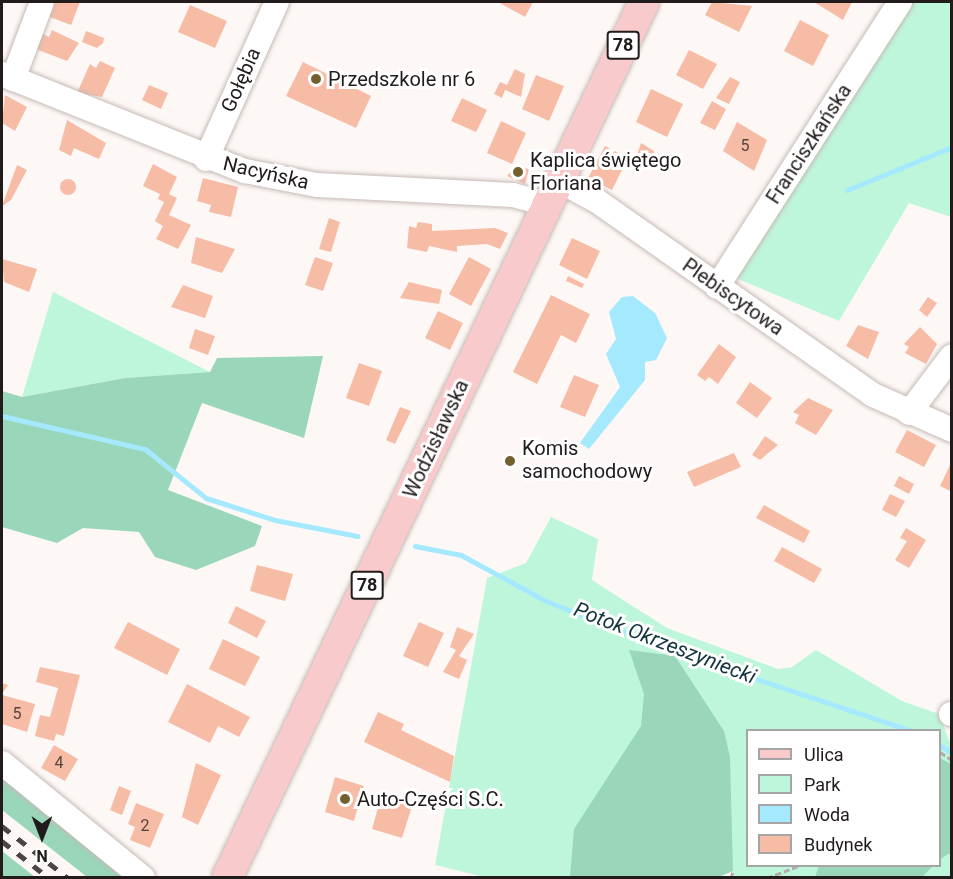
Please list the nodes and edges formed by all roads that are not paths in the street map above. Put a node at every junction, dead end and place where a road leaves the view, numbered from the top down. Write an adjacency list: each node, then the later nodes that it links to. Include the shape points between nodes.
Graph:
1 (42, 2): 5 (street)
2 (277, 2): 6 (street, Gołębia)
3 (644, 2): 7 (main road, Wodzisławska / 78)
4 (900, 2): 8 (street, Franciszkańska)
5 (7, 77): 6 (street, Nacyńska)
6 (207, 159): 7 (street, Nacyńska, via 317,185 513,195)
7 (552, 192): 8 (street, Plebiscytowa, via 597,201); 14 (main road, Wodzisławska / 78)
8 (717, 286): 10 (street, Plebiscytowa, via 866,390)
9 (951, 357): 10 (street)
10 (909, 413): 11 (street, Plebiscytowa)
11 (951, 430)
12 (2, 763): 13 (street)
13 (143, 878)
14 (227, 878)

